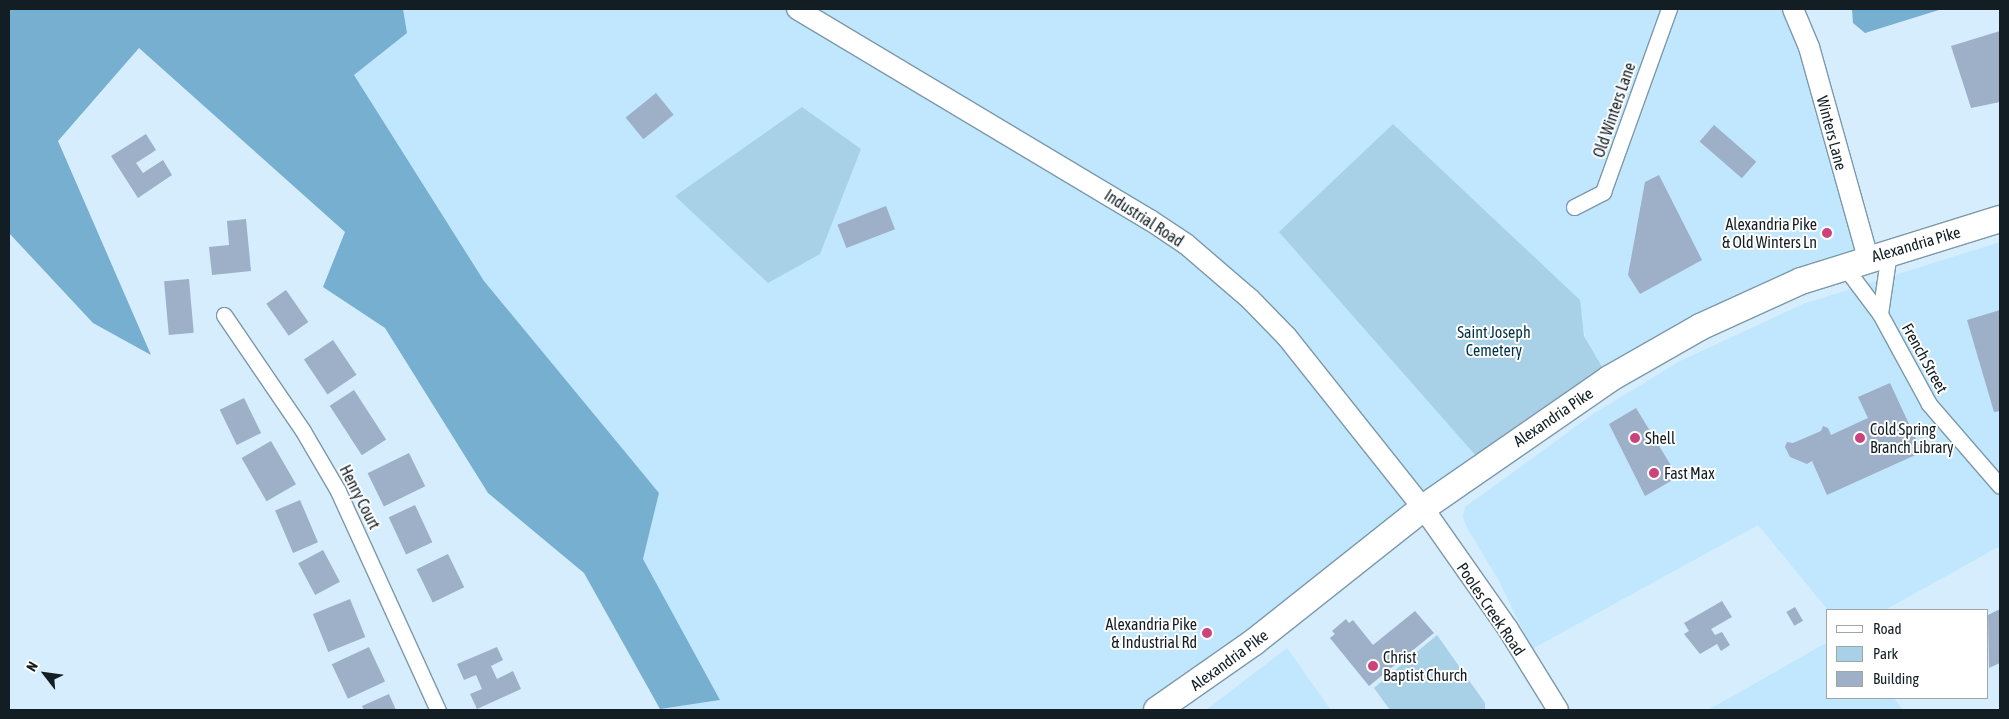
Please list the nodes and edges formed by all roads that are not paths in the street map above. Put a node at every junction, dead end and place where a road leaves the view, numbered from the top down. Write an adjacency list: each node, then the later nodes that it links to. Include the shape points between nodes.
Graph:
1 (797, 9): 10 (main road, Industrial Road, via 1186,244 1281,330)
2 (1669, 9): 4 (street, Old Winters Lane, via 1603,192)
3 (1793, 9): 6 (main road, Winters Lane, via 1809,48)
4 (1574, 207)
5 (2000, 220): 6 (highway, Alexandria Pike)
6 (1867, 259): 7 (street, French Street); 7 (street, French Street); 10 (highway, Alexandria Pike, via 1801,281 1700,327 1609,379)
7 (1880, 314): 9 (street, French Street, via 1918,387)
8 (224, 315): 11 (street, Henry Court, via 303,431 338,491)
9 (2000, 486)
10 (1422, 508): 12 (highway, Alexandria Pike, via 1254,642); 13 (main road, Pooles Creek Road, via 1508,629)
11 (438, 710)
12 (1158, 710)
13 (1558, 710)

